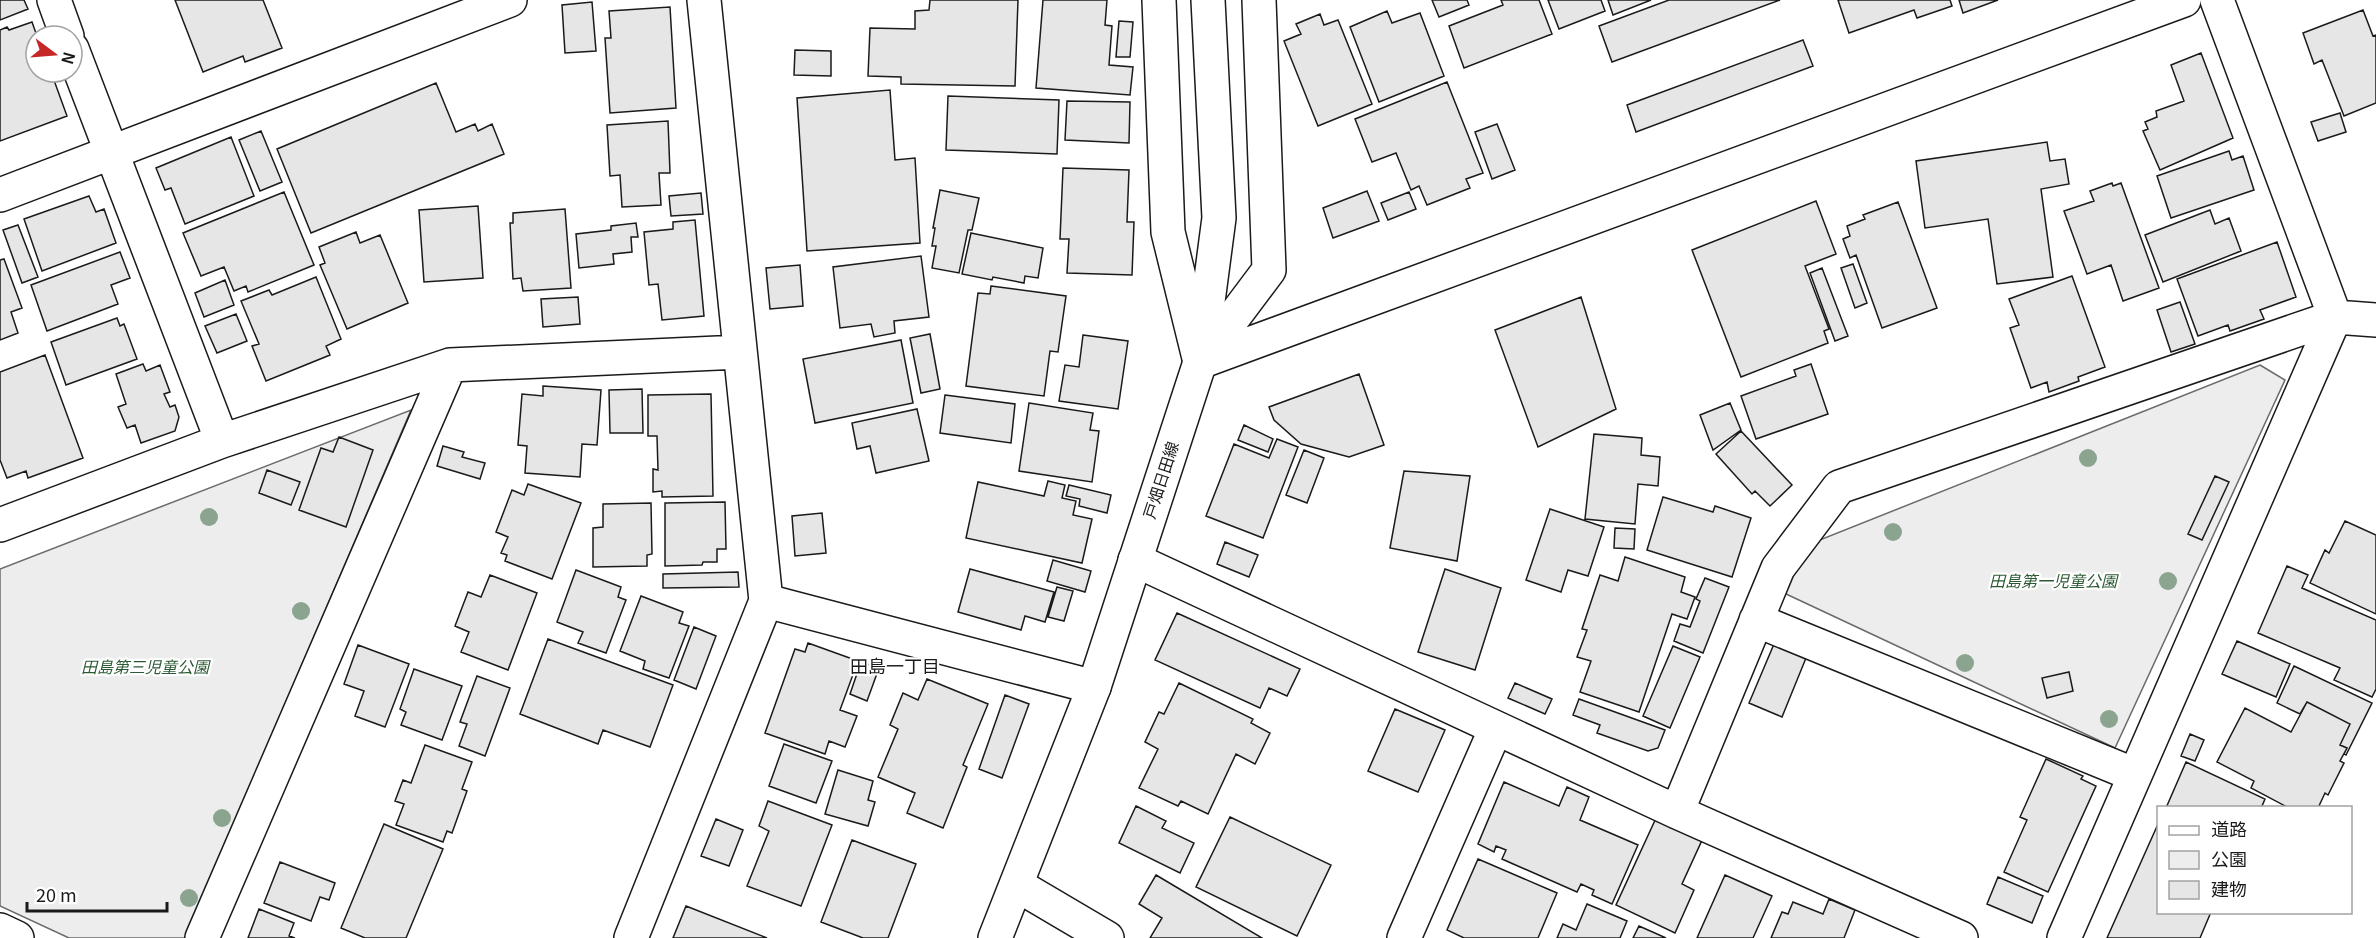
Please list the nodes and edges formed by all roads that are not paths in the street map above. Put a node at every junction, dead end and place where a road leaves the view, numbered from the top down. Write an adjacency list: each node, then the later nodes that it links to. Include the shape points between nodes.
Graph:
1 (54, 0): 9 (street)
2 (510, 0): 11 (street)
3 (704, 0): 15 (street)
4 (1159, 0): 16 (street, via 1168,232)
5 (1208, 0): 16 (street, 戸畑日田線, via 1219,218)
6 (1259, 0): 16 (street, via 1269,270)
7 (2184, 0): 16 (street)
8 (2217, 0): 13 (street)
9 (63, 24)
10 (84, 81): 11 (street)
11 (111, 153): 12 (street); 18 (street)
12 (0, 195)
13 (2335, 317): 14 (street); 22 (street, via 1839,487 1778,568); 25 (street)
14 (2376, 320)
15 (740, 352): 17 (street); 21 (street)
16 (1200, 362): 20 (street, 戸畑日田線)
17 (450, 364): 18 (street); 30 (street)
18 (222, 441): 19 (street)
19 (0, 525)
20 (1135, 560): 23 (street, 戸畑日田線); 24 (street)
21 (766, 601): 23 (street); 31 (street)
22 (1756, 620): 25 (street); 26 (street)
23 (1094, 687): 27 (street, 戸畑日田線)
24 (1496, 728): 26 (street); 34 (street)
25 (2135, 775): 36 (street)
26 (1677, 812): 35 (street)
27 (1017, 885): 32 (street, 戸畑日田線); 33 (street)
28 (0, 930): 29 (street)
29 (17, 938)
30 (202, 938)
31 (631, 938)
32 (995, 938)
33 (1107, 938)
34 (1404, 938)
35 (1961, 938)
36 (2064, 938)

